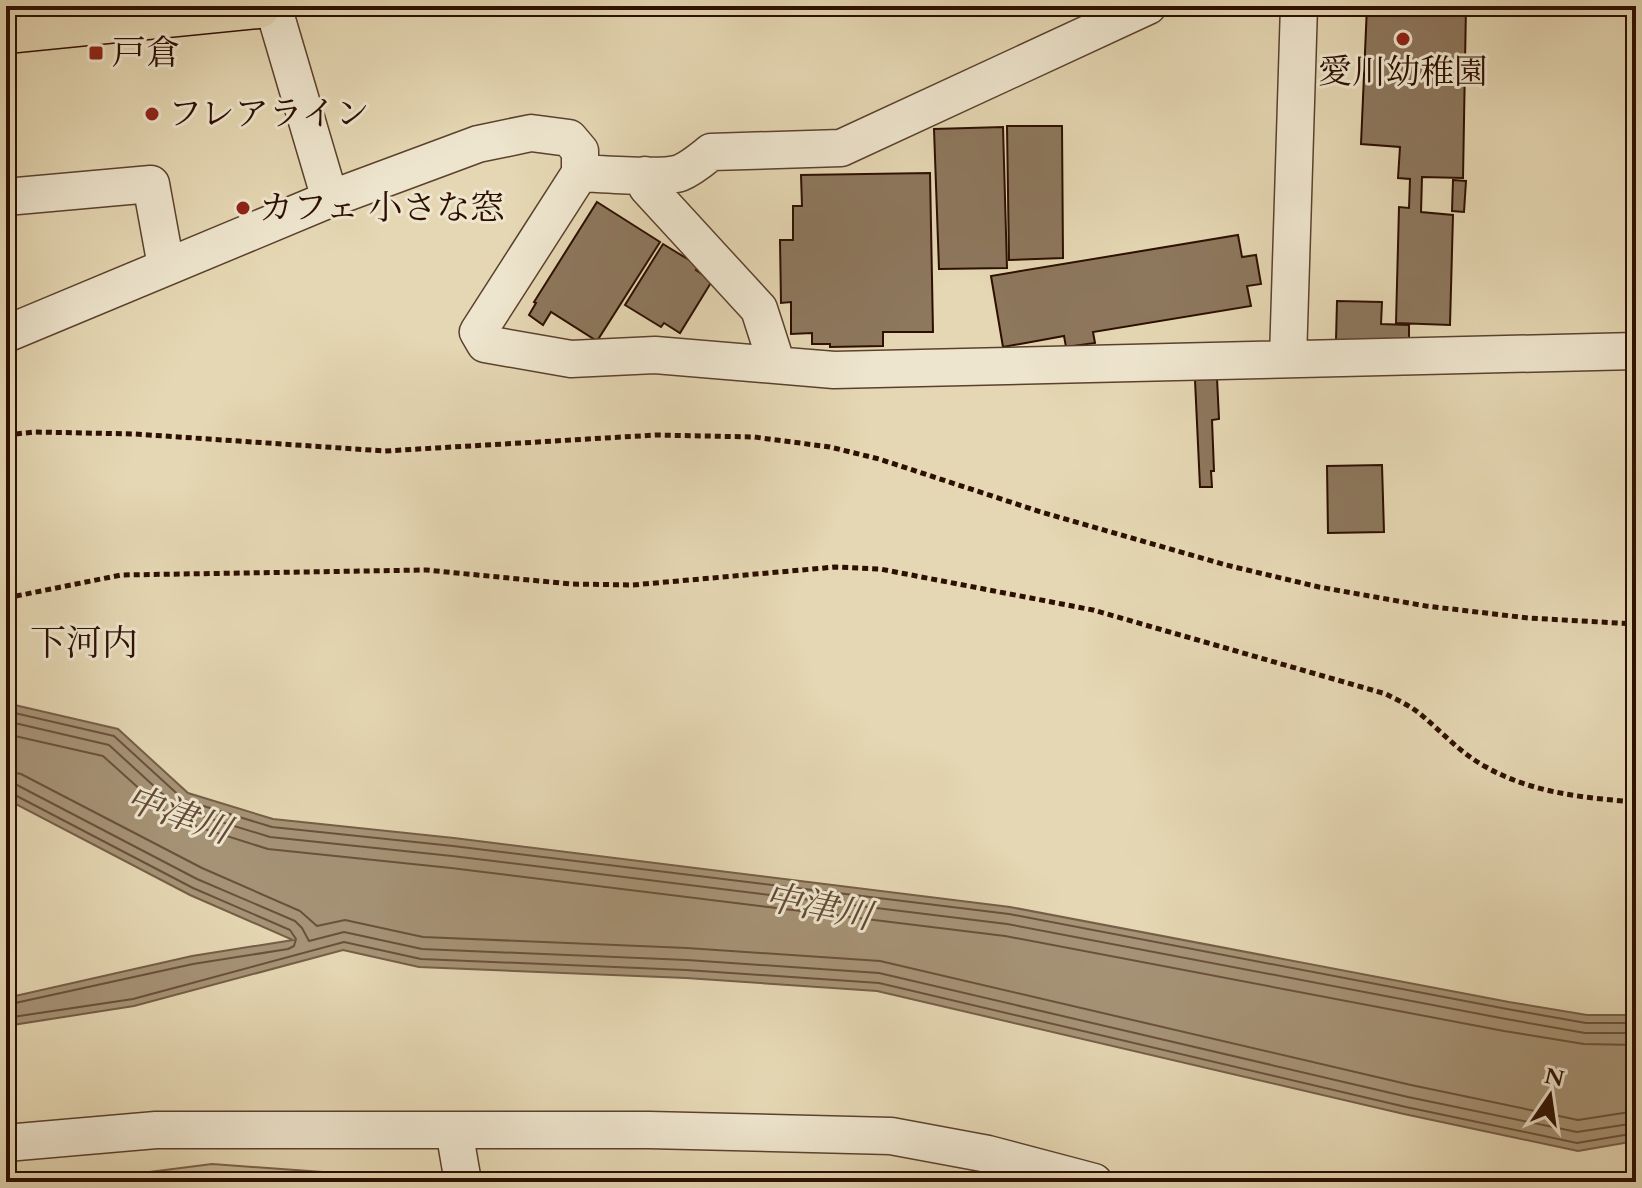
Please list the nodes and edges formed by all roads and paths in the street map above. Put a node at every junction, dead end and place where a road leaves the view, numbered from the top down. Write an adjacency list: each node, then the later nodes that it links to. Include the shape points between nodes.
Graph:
1 (258, 6): 5 (main road)
2 (273, 6): 9 (street)
3 (1148, 6): 7 (street, via 841,148 711,152 677,174)
4 (1299, 6): 13 (street)
5 (18, 22)
6 (580, 173): 7 (street); 9 (street, via 580,151 569,138 531,133 478,144); 14 (street, via 478,332 485,344 571,359 655,355)
7 (645, 175): 14 (street, via 647,187 759,309)
8 (6, 197): 10 (street, via 151,184)
9 (330, 199): 10 (street)
10 (166, 266): 11 (street)
11 (6, 334)
12 (1636, 351): 13 (street)
13 (1288, 359): 14 (street, via 834,370)
14 (777, 365)
15 (6, 435): 17 (path, via 135,434 385,451 656,435 754,437 879,459 1041,512 1319,587 1528,618)
16 (6, 598): 18 (path, via 121,575 426,570 633,585 835,567 880,569 1093,610 1386,694 1416,710 1487,768 1539,789)
17 (1636, 624)
18 (1636, 802)
19 (454, 1130): 20 (street, via 156,1130); 21 (street); 22 (street, via 891,1136)
20 (6, 1143)
21 (463, 1182)
22 (1094, 1182)

